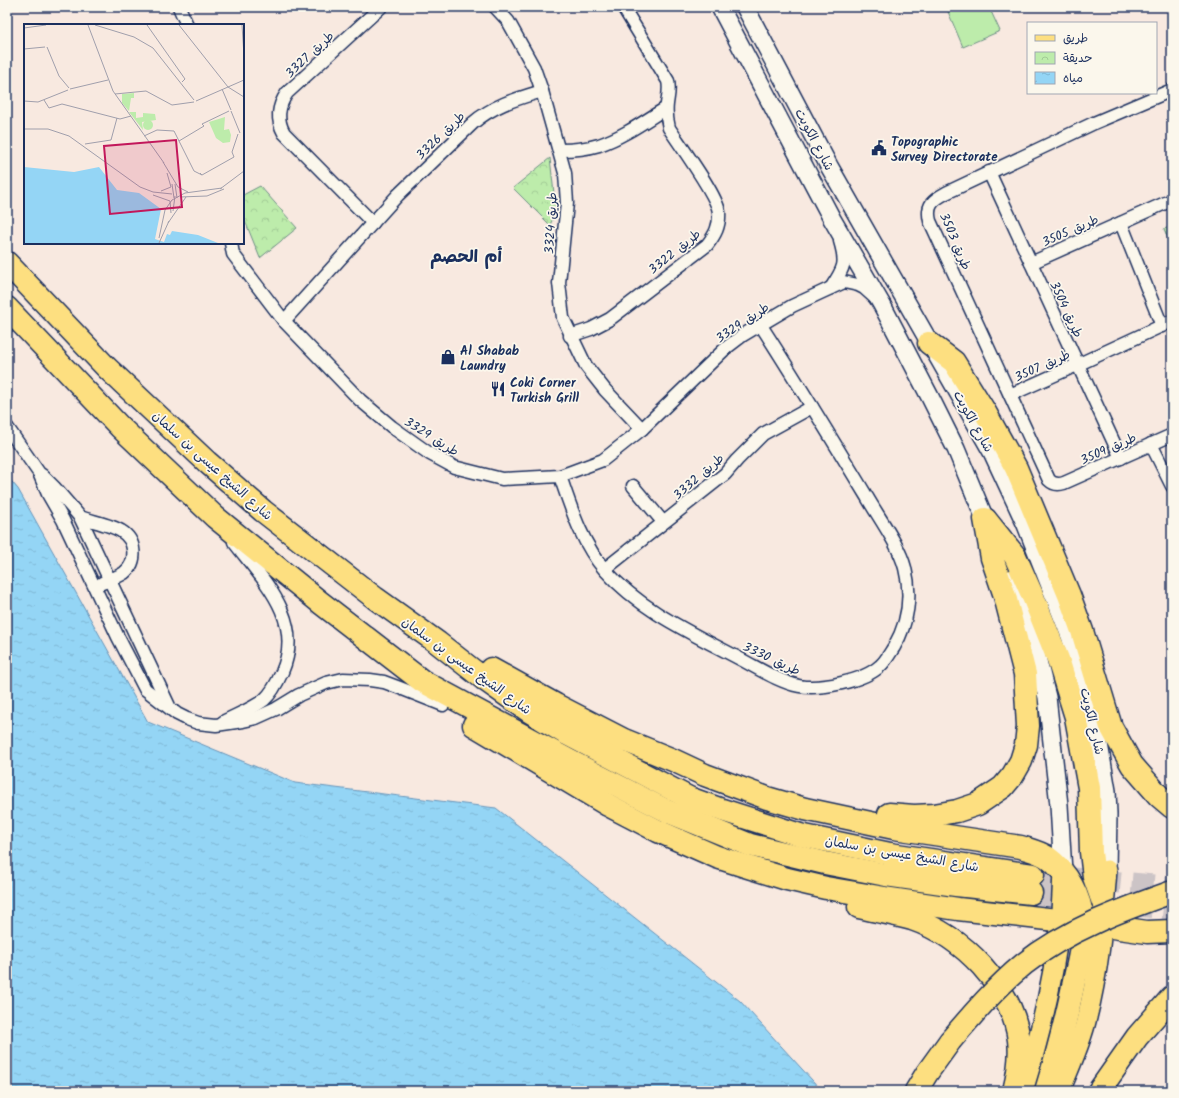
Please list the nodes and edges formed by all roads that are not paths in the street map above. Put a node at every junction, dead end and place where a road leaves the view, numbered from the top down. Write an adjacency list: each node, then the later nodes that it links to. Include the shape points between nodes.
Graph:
1 (179, 7): 7 (street)
2 (381, 7): 15 (street, طريق 3327, via 287,93 278,118 284,133)
3 (495, 7): 9 (street, طريق 3324, via 508,21 534,68)
4 (623, 7): 10 (street, طريق 3322, via 668,81)
5 (720, 7): 14 (main road, شارع الكويت)
6 (745, 7): 27 (main road, شارع الكويت, via 829,166)
7 (187, 24)
8 (1172, 90): 12 (street, طريق 3503)
9 (542, 91): 11 (street, طريق 3324); 15 (street, طريق 3326, via 502,104 483,114 398,195)
10 (666, 108): 11 (street, via 599,145 578,150); 26 (street, طريق 3322, via 669,128 714,197 719,211 718,228 707,246 619,313 596,327)
11 (559, 150): 26 (street, طريق 3324, via 565,173 567,203 559,283 560,300)
12 (989, 172): 19 (street, طريق 3504); 29 (street, طريق 3503, via 936,198 928,214)
13 (1172, 200): 16 (street, طريق 3505)
14 (832, 219): 20 (street, via 844,262 843,269); 21 (main road, شارع الكويت)
15 (373, 223): 23 (street, طريق 3326)
16 (1121, 223): 19 (street, طريق 3505); 24 (street)
17 (231, 244): 23 (street, طريق 3329, via 234,254)
18 (7, 263): 48 (highway, شارع الشيخ عيسى بن سلمان, via 107,368 207,462 263,511 375,598)
19 (1030, 263): 28 (street, طريق 3504)
20 (831, 288): 21 (street, طريق 3329, via 844,282 858,285 871,293); 25 (street, طريق 3329)
21 (882, 305): 43 (main road, شارع الكويت, via 956,449)
22 (7, 308): 41 (highway, شارع الشيخ عيسى بن سلمان, via 120,427)
23 (284, 321): 37 (street, طريق 3329, via 360,400 430,454 454,467 502,479)
24 (1167, 323): 28 (street, طريق 3507)
25 (760, 324): 30 (street, طريق 3330); 32 (street, طريق 3329, via 726,348)
26 (570, 336): 32 (street, طريق 3324, via 586,366)
27 (929, 343): 54 (highway, via 954,362 1016,468 1069,595 1111,727 1132,765); 56 (main road, شارع الكويت, via 992,452 1026,525 1070,636 1089,698 1102,761 1108,814)
28 (1077, 365): 29 (street, طريق 3507); 35 (street, طريق 3504)
29 (1010, 395): 38 (street, طريق 3503, via 1049,480)
30 (812, 407): 44 (street, طريق 3332, via 763,434 725,474); 45 (street, طريق 3330, via 898,550 905,567 909,600 906,619 900,638 879,667 829,686 813,687 788,683 658,614)
31 (7, 427): 36 (street)
32 (642, 429): 37 (street, طريق 3329, via 603,460)
33 (1172, 435): 34 (street, طريق 3509)
34 (1151, 444): 35 (street, طريق 3509); 40 (street)
35 (1121, 458): 38 (street, طريق 3509, via 1064,483)
36 (39, 473): 42 (street); 47 (street)
37 (560, 476): 45 (street, طريق 3330, via 579,528)
38 (1055, 484)
39 (633, 486): 44 (street)
40 (1172, 486)
41 (215, 517): 49 (highway, شارع الشيخ عيسى بن سلمان); 52 (street, via 277,599 288,630 287,662 269,693 256,705)
42 (80, 518): 46 (street); 46 (street, via 121,530 128,536 134,556 132,563 124,573)
43 (986, 519): 53 (highway, via 992,558 1006,596 1025,674 1027,702 1026,745 1021,761 1003,787 978,804 957,811 914,816 818,804); 57 (main road, شارع الكويت, via 1032,637 1047,697 1058,792); 59 (highway, via 1018,563 1058,659 1076,717 1089,788 1092,865)
44 (663, 522): 45 (street, طريق 3332)
45 (604, 570)
46 (109, 580): 47 (street); 51 (street)
47 (93, 586): 51 (street, via 145,689)
48 (438, 643): 49 (highway, شارع الشيخ عيسى بن سلمان, via 484,679 567,734 689,798 800,835 1032,884 956,885 886,875 750,845 669,812 556,754); 53 (highway, via 624,740)
49 (422, 680): 50 (highway)
50 (443, 705): 52 (street, via 384,682 343,679 307,691 256,718); 55 (highway, via 608,805 664,834)
51 (170, 709): 52 (street, via 187,720)
52 (216, 725)
53 (730, 785): 57 (highway, via 767,798 844,818 1021,847 1046,857)
54 (1172, 807)
55 (745, 866): 60 (highway, via 793,880 877,896 958,909); 64 (highway, via 824,898 912,920 940,932 957,943 976,959 991,977 1012,1015 1019,1038 1020,1054)
56 (1107, 870): 59 (highway)
57 (1063, 872): 59 (highway); 60 (main road)
58 (1172, 892): 63 (highway, bridge, via 1079,930 1024,964 972,1015)
59 (1098, 913): 60 (highway); 61 (highway, via 1147,932); 66 (highway, via 1081,949 1067,1016); 67 (main road, via 1100,952 1085,1026)
60 (1060, 920): 65 (main road, via 1046,1002)
61 (1172, 931)
62 (1172, 997): 68 (highway)
63 (916, 1091)
64 (1014, 1091)
65 (1023, 1091)
66 (1046, 1091)
67 (1060, 1091)
68 (1099, 1091)

